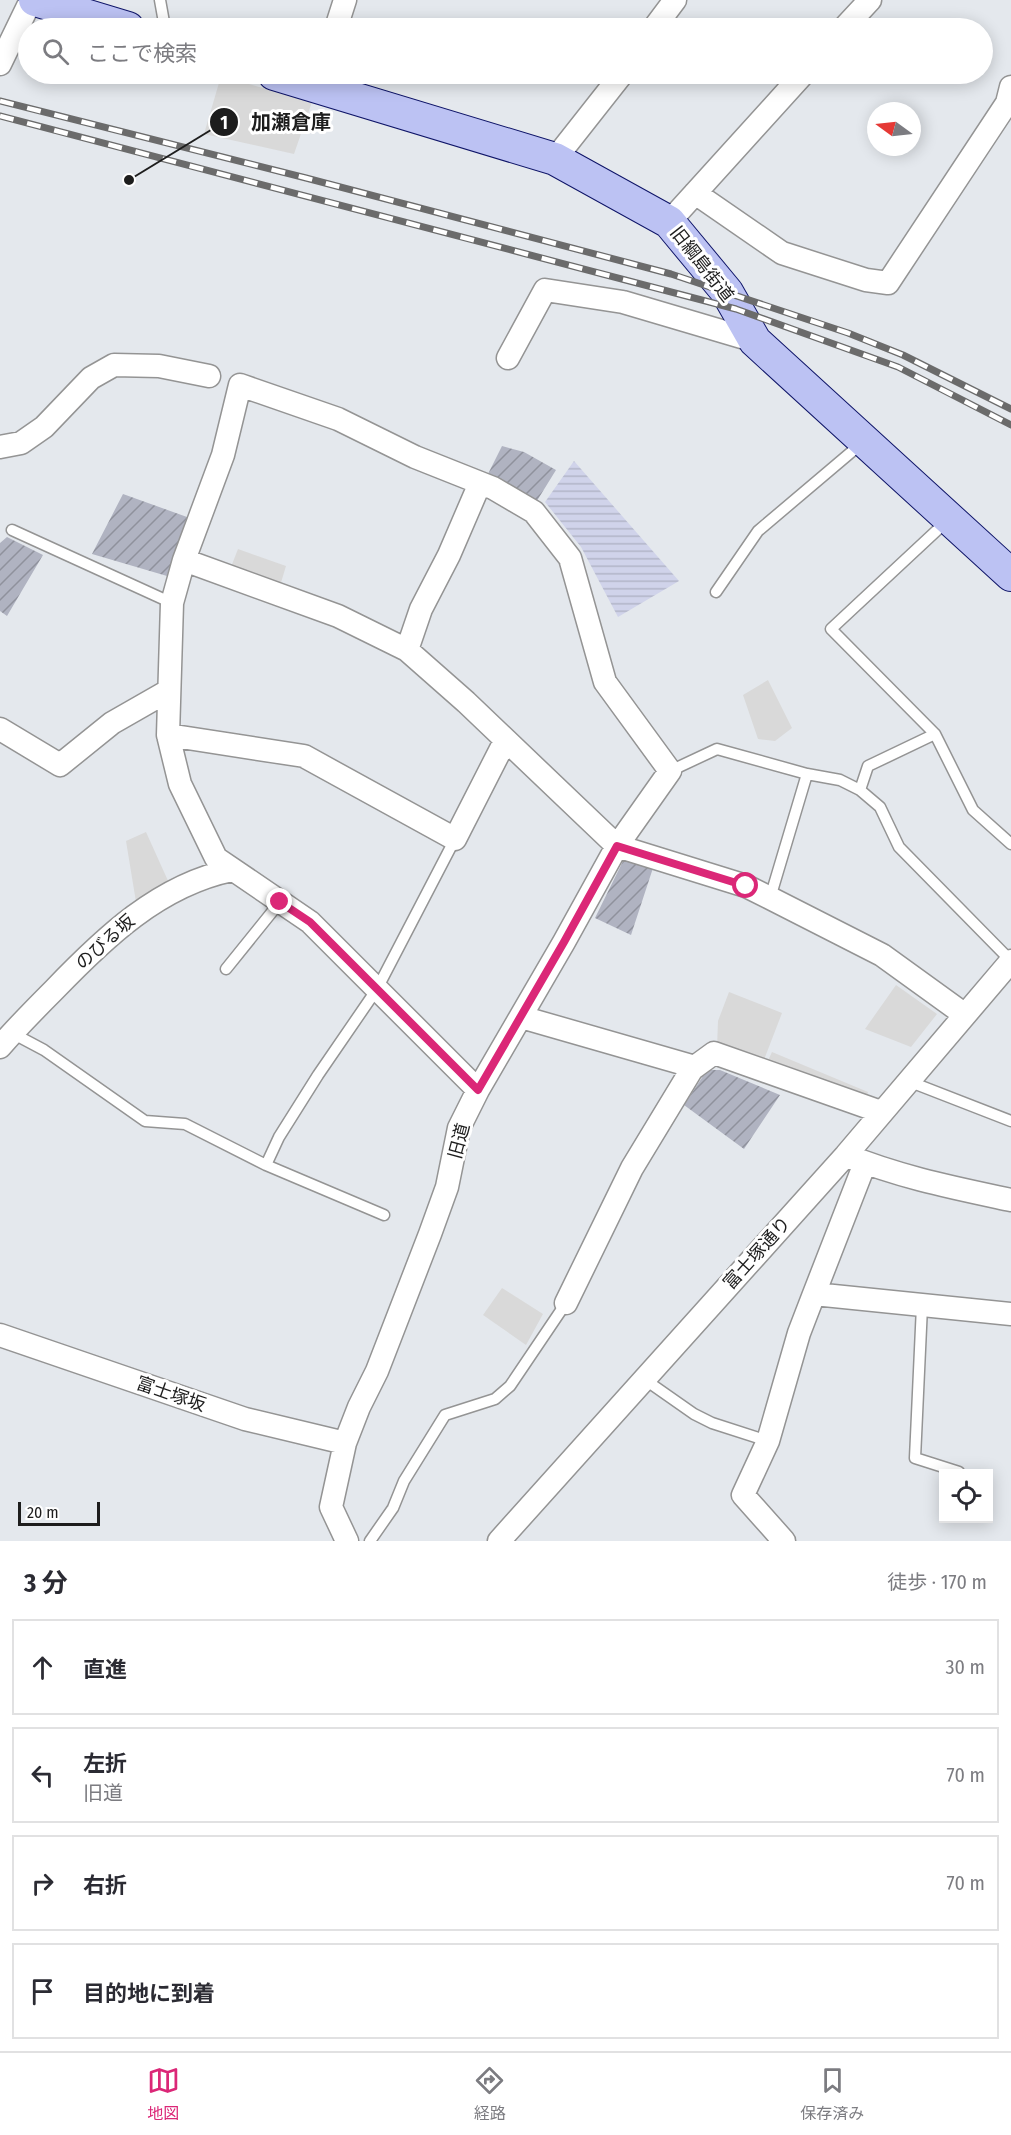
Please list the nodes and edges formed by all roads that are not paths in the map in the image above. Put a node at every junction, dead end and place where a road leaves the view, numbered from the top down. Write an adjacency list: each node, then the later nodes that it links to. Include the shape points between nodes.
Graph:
1 (33, 0): 6 (street); 7 (street)
2 (160, 0): 8 (lane)
3 (345, 0): 9 (street)
4 (675, 0): 10 (street)
5 (870, 0): 11 (street)
6 (24, 18)
7 (94, 18)
8 (163, 18)
9 (339, 18)
10 (662, 18)
11 (853, 18)
12 (18, 29): 13 (street)
13 (0, 64)
14 (334, 84): 18 (street, 旧綱島街道)
15 (614, 84): 18 (street)
16 (794, 84): 19 (street)
17 (1011, 87): 19 (street, via 1007,103 888,283 866,280 782,253)
18 (555, 159): 20 (street, 旧綱島街道)
19 (695, 193): 20 (street)
20 (669, 222): 21 (street, 旧綱島街道, via 727,292)
21 (755, 341): 22 (street, via 623,302 545,290); 24 (street, 旧綱島街道)
22 (508, 358)
23 (209, 376): 25 (street, via 159,366 114,365 91,378 44,427 21,442)
24 (865, 441): 27 (street, 旧綱島街道); 31 (lane, via 758,531)
25 (0, 447)
26 (480, 483): 29 (street, via 415,457 338,419 240,385 223,455); 33 (street, via 421,609); 39 (street, via 534,512 570,558 605,682)
27 (950, 518): 30 (street, 旧綱島街道); 36 (lane, via 831,629)
28 (12, 530): 32 (lane)
29 (184, 560): 32 (street); 33 (street, via 338,616)
30 (1011, 575)
31 (716, 592)
32 (172, 603): 34 (street)
33 (407, 650): 38 (street)
34 (168, 691): 35 (street, via 112,723 60,765); 37 (street)
35 (0, 729)
36 (935, 734): 41 (lane, via 868,766); 43 (lane, via 973,810)
37 (168, 735): 42 (street, via 304,756); 45 (street, via 180,784 216,858)
38 (505, 741): 42 (street); 44 (street)
39 (670, 771): 40 (lane, via 717,749); 44 (street, 旧道)
40 (807, 774): 41 (lane, via 840,780); 46 (lane)
41 (860, 790): 48 (lane, via 880,807 898,847)
42 (455, 839): 50 (lane)
43 (1011, 844)
44 (617, 846): 46 (street, via 746,886); 52 (street, 旧道)
45 (232, 870): 47 (street); 53 (street, のびる坂, via 207,875 138,912 95,947)
46 (770, 898): 51 (street, via 882,955)
47 (280, 902): 49 (lane); 50 (street, via 310,922)
48 (1011, 961): 51 (street, 富士塚通り)
49 (226, 969)
50 (377, 989): 56 (street); 60 (lane, via 279,1137)
51 (965, 1015): 55 (street, 富士塚通り)
52 (521, 1017): 54 (street); 56 (street, 旧道)
53 (6, 1040): 60 (lane, via 44,1050 145,1121 185,1124)
54 (695, 1067): 57 (street, via 714,1053); 64 (street, via 632,1168)
55 (908, 1082): 57 (street, 富士塚通り); 58 (lane)
56 (478, 1090): 70 (street, 旧道, via 459,1128 447,1187 430,1234)
57 (881, 1113): 59 (street, 富士塚通り)
58 (1011, 1121)
59 (855, 1159): 61 (street, via 936,1184); 63 (street); 68 (street, 富士塚通り)
60 (266, 1165): 62 (lane)
61 (1011, 1200)
62 (384, 1215)
63 (814, 1294): 65 (street); 69 (street)
64 (566, 1304): 73 (lane, via 510,1386 495,1399 445,1415)
65 (922, 1306): 66 (street); 71 (lane, via 915,1458)
66 (1011, 1314)
67 (0, 1335): 70 (street, 富士塚坂, via 245,1419)
68 (644, 1379): 69 (lane, via 712,1423); 74 (street, 富士塚通り)
69 (768, 1441): 75 (street, via 743,1495)
70 (345, 1443): 72 (street, 旧道, via 331,1507)
71 (950, 1469)
72 (347, 1541)
73 (370, 1541)
74 (499, 1541)
75 (783, 1541)

